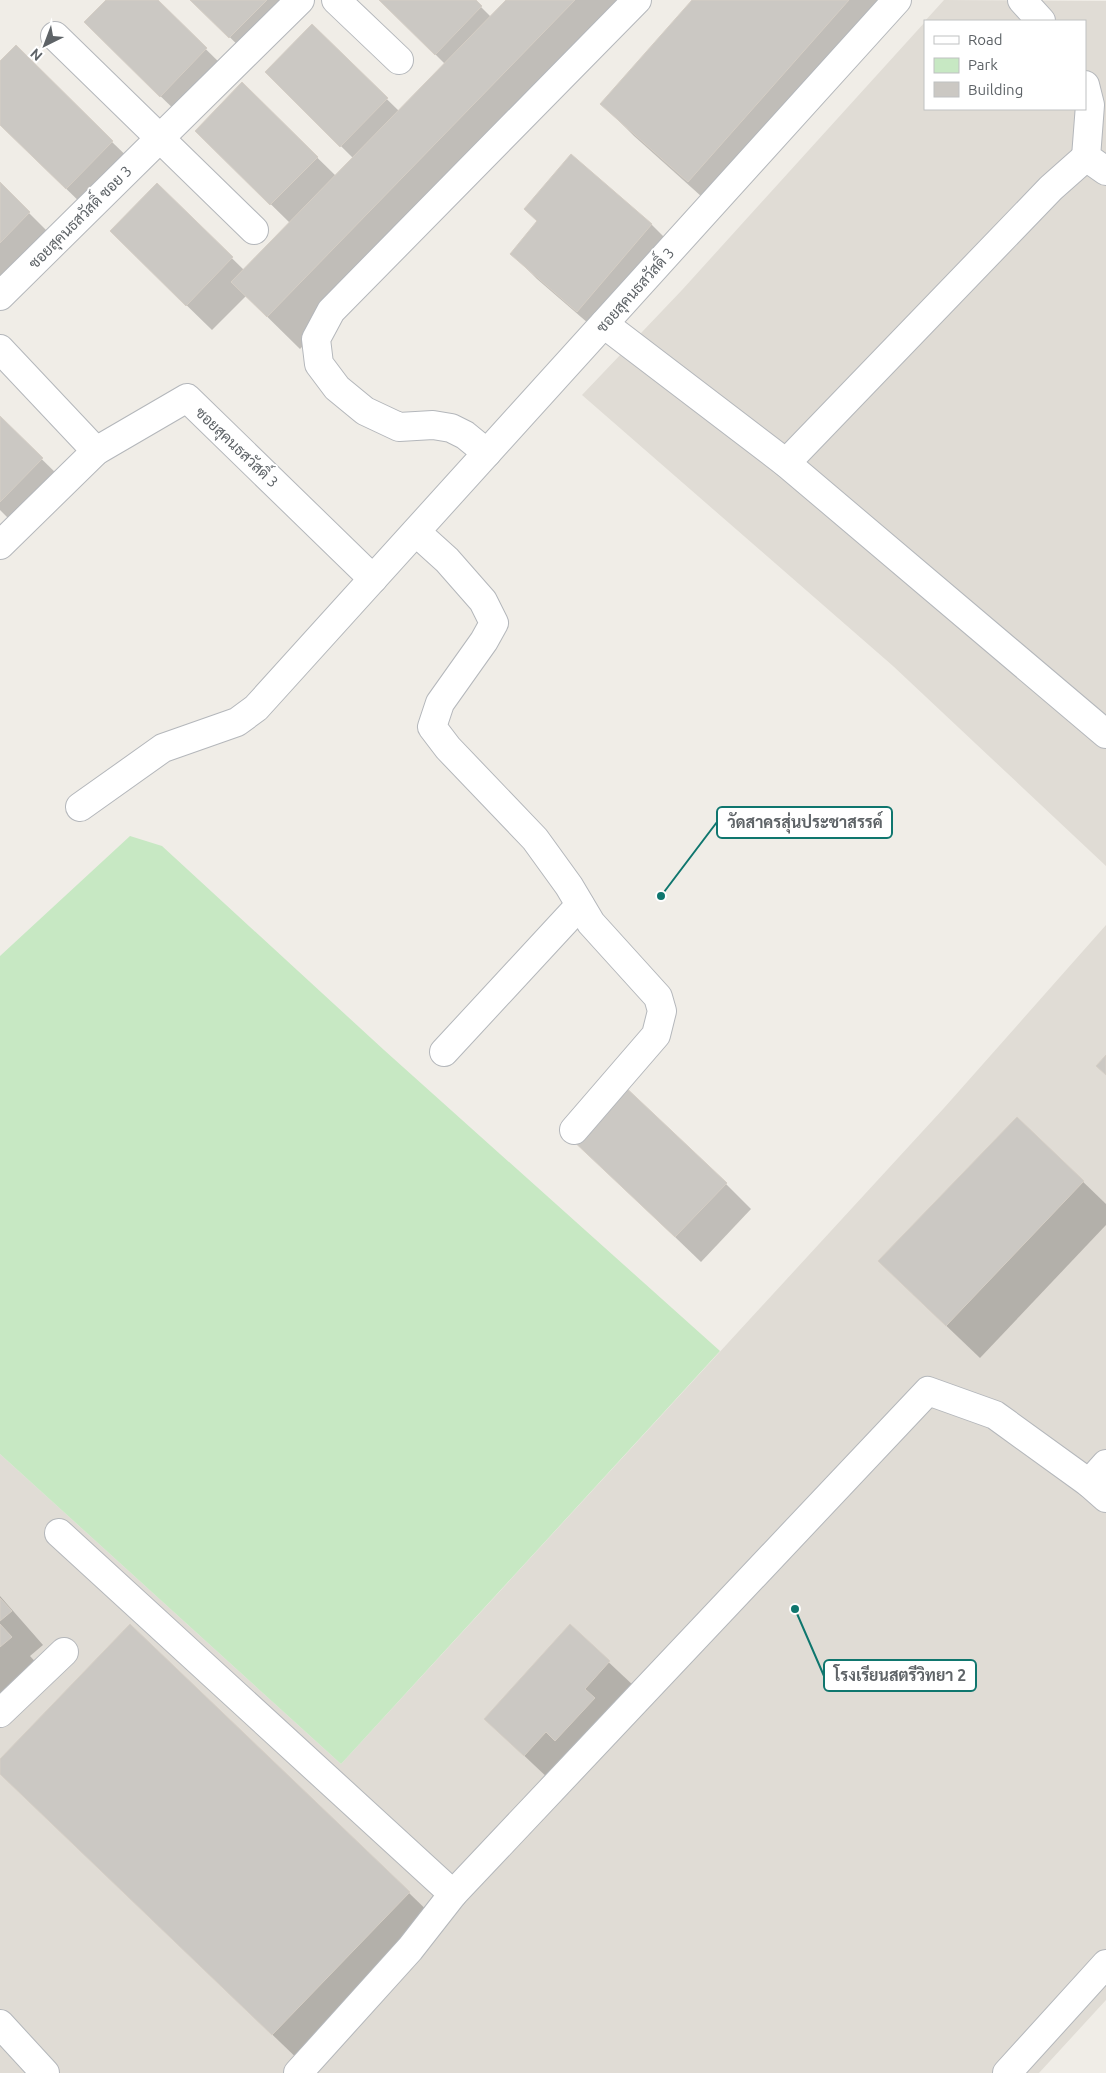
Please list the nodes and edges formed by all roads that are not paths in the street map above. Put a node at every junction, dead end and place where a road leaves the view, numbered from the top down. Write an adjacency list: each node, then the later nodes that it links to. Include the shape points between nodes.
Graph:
1 (300, 0): 10 (street, ซอยสุคนธสวัสดิ์ ซอย 3)
2 (336, 0): 8 (street)
3 (637, 0): 17 (street, via 331,311 316,339 319,364 337,388 365,411 399,426 452,428)
4 (897, 0): 14 (street, ซอยสุคนธสวัสดิ์ 3)
5 (1022, 0): 6 (street)
6 (1040, 20)
7 (55, 36): 10 (street)
8 (399, 60)
9 (1086, 89): 11 (street)
10 (159, 139): 12 (street); 13 (street, ซอยสุคนธสวัสดิ์ ซอย 3)
11 (1096, 164): 18 (street, via 1051,188)
12 (254, 230)
13 (0, 296)
14 (604, 324): 17 (street, ซอยสุคนธสวัสดิ์ 3); 18 (street)
15 (0, 349): 16 (street)
16 (96, 451): 20 (street, ซอยสุคนธสวัสดิ์ 3); 21 (street, ซอยสุคนธสวัสดิ์ 3, via 187,398)
17 (487, 453): 19 (street, ซอยสุคนธสวัสดิ์ 3)
18 (786, 463): 22 (street)
19 (416, 532): 21 (street, ซอยสุคนธสวัสดิ์ 3); 24 (street, via 483,600 494,623 440,703 432,727 535,839)
20 (0, 545)
21 (373, 579): 23 (street, ซอยสุคนธสวัสดิ์ 3, via 256,708 236,722 163,748)
22 (1106, 734)
23 (80, 807)
24 (580, 905): 25 (street); 26 (street, via 591,923 658,997 662,1011 656,1035)
25 (444, 1052)
26 (574, 1130)
27 (1100, 1482): 31 (street, via 995,1415 928,1391)
28 (60, 1533): 31 (street)
29 (64, 1652): 30 (street)
30 (0, 1713)
31 (454, 1894): 35 (street, via 410,1949)
32 (1106, 1964): 36 (street)
33 (0, 2024): 34 (street)
34 (45, 2073)
35 (298, 2073)
36 (1007, 2073)

